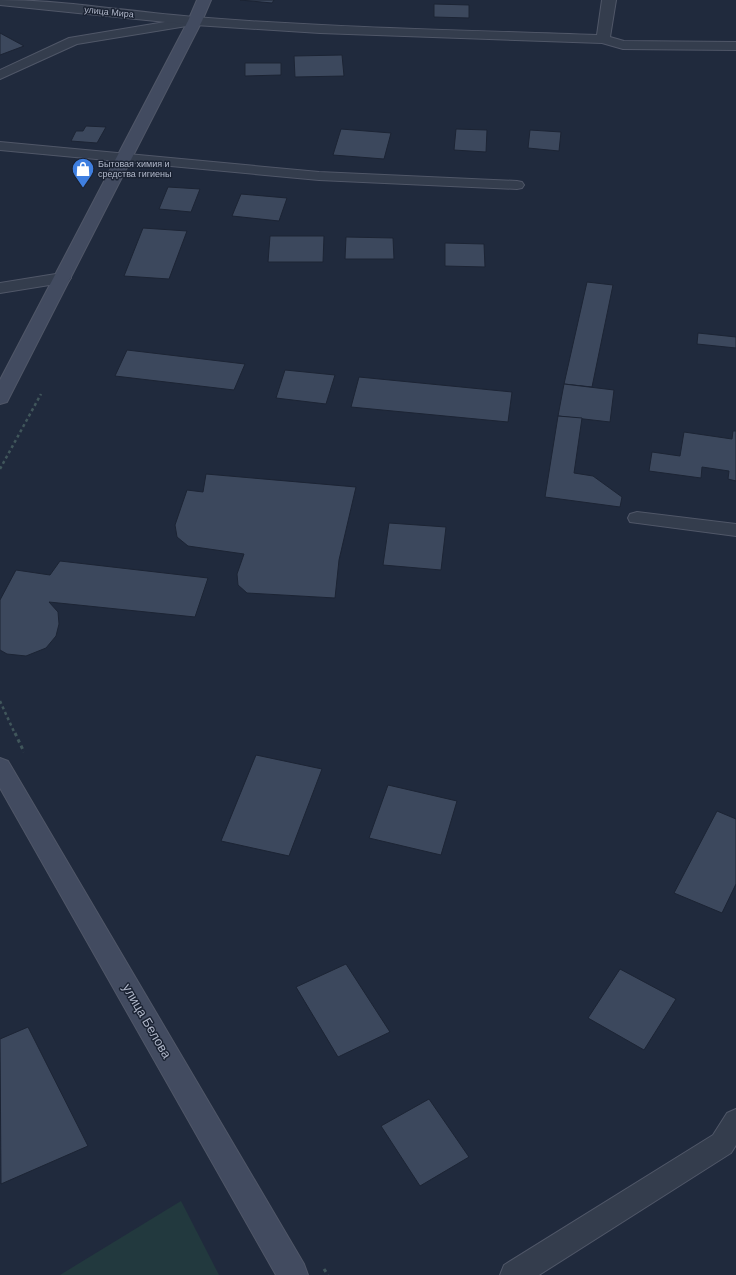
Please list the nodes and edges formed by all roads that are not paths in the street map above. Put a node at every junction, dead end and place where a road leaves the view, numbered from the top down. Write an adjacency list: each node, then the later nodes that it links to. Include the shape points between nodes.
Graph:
1 (204, 0): 4 (main road)
2 (609, 0): 5 (street)
3 (1, 2): 4 (street, улица Мира)
4 (195, 21): 5 (street, улица Мира, via 320,29); 7 (lane, via 74,41); 9 (main road)
5 (603, 39): 6 (street, улица Мира, via 623,45)
6 (736, 46)
7 (0, 75)
8 (0, 146): 9 (lane)
9 (124, 158): 10 (lane, via 319,176); 11 (main road)
10 (517, 185)
11 (62, 278): 12 (street); 13 (main road)
12 (0, 288)
13 (0, 398)
14 (637, 518): 15 (lane)
15 (736, 530)
16 (0, 767): 18 (main road, улица Белова)
17 (736, 1121): 19 (lane, via 722,1144)
18 (293, 1275)
19 (514, 1275)

